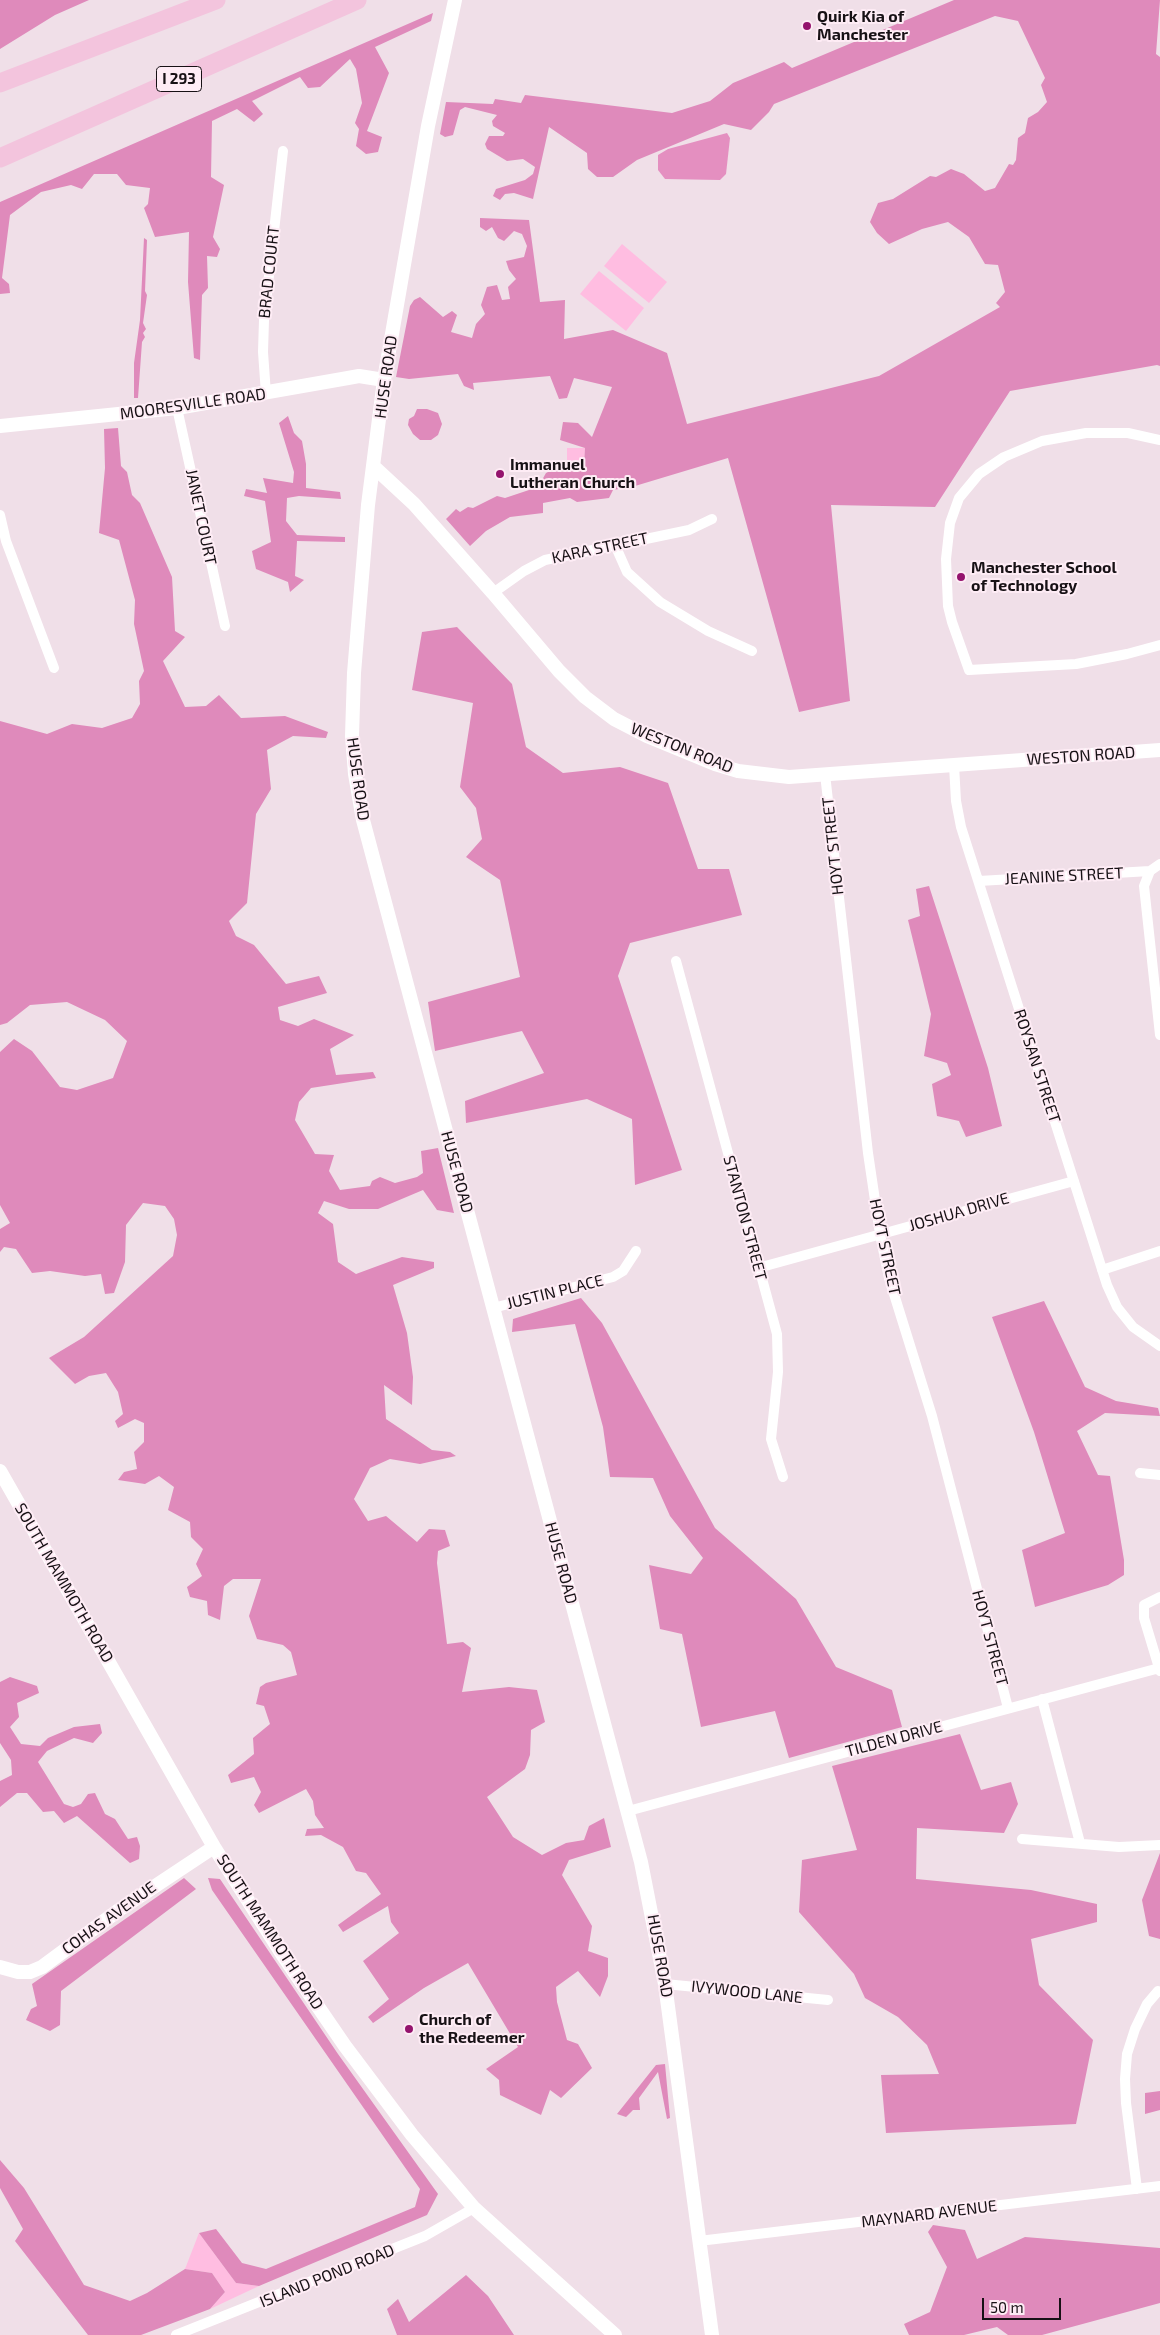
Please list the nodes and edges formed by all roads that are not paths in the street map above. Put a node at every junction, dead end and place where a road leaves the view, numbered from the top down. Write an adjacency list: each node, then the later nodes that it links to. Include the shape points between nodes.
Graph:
1 (216, 0): 4 (highway)
2 (357, 0): 6 (highway, I 293)
3 (455, 0): 7 (street, HUSE ROAD, via 428,126)
4 (0, 82)
5 (284, 152): 8 (street, BRAD COURT, via 265,310)
6 (0, 158)
7 (384, 380): 8 (street, MOORESVILLE ROAD, via 348,378); 12 (street, HUSE ROAD)
8 (266, 394): 9 (street, MOORESVILLE ROAD)
9 (177, 408): 10 (street, MOORESVILLE ROAD); 17 (street, JANET COURT)
10 (0, 426)
11 (1160, 440): 18 (street, via 1128,433 1086,433 1042,441 990,465 968,486 954,508 946,559 950,614 969,670 1076,664)
12 (373, 466): 16 (street, WESTON ROAD, via 414,504); 35 (street, HUSE ROAD, via 353,695 352,736 357,789 362,820)
13 (0, 515): 20 (street, via 6,541)
14 (712, 519): 15 (street, KARA STREET, via 698,527)
15 (615, 545): 16 (street, KARA STREET, via 545,560); 19 (street, via 627,572 660,602 708,631)
16 (493, 593): 23 (street, WESTON ROAD, via 559,671 584,697 614,719 680,750 738,771 789,777)
17 (225, 626)
18 (1160, 645)
19 (752, 651)
20 (54, 668)
21 (1160, 750): 22 (street, WESTON ROAD)
22 (954, 765): 23 (street, WESTON ROAD); 26 (street, ROYSAN STREET, via 957,807)
23 (825, 774): 30 (street, HOYT STREET)
24 (1160, 864): 25 (street)
25 (1150, 871): 26 (street, JEANINE STREET); 28 (street, via 1144,894)
26 (978, 881): 29 (street, ROYSAN STREET)
27 (676, 961): 33 (street, STANTON STREET)
28 (1160, 1035)
29 (1074, 1181): 30 (street, JOSHUA DRIVE); 34 (street, ROYSAN STREET)
30 (880, 1234): 33 (street, JOSHUA DRIVE); 44 (street, HOYT STREET, via 889,1278 932,1416)
31 (636, 1251): 35 (street, JUSTIN PLACE, via 623,1271 614,1277)
32 (1160, 1251): 34 (street)
33 (758, 1268): 40 (street, STANTON STREET, via 778,1345 771,1439)
34 (1102, 1270): 36 (street, ROYSAN STREET, via 1117,1307 1133,1327)
35 (492, 1308): 45 (street, HUSE ROAD)
36 (1160, 1346)
37 (0, 1470): 49 (street, SOUTH MAMMOTH ROAD)
38 (1140, 1473): 39 (street)
39 (1160, 1475)
40 (783, 1477)
41 (1160, 1597): 42 (street, via 1144,1605 1144,1618)
42 (1159, 1670): 43 (street, TILDEN DRIVE)
43 (1042, 1699): 44 (street, TILDEN DRIVE); 47 (street)
44 (1008, 1708): 45 (street, TILDEN DRIVE)
45 (628, 1811): 51 (street, HUSE ROAD)
46 (1022, 1839): 47 (street)
47 (1080, 1843): 48 (street, via 1119,1848)
48 (1160, 1844)
49 (214, 1847): 50 (street, COHAS AVENUE, via 119,1910 42,1967 30,1972); 56 (street, SOUTH MAMMOTH ROAD, via 345,2046 412,2135)
50 (0, 1968)
51 (666, 1984): 53 (street, IVYWOOD LANE); 57 (street, HUSE ROAD)
52 (1158, 1991): 55 (street, via 1147,2004 1135,2029 1124,2079)
53 (828, 2000)
54 (1160, 2186): 55 (street, MAYNARD AVENUE)
55 (1137, 2189): 57 (street, MAYNARD AVENUE)
56 (474, 2208): 58 (street, ISLAND POND ROAD, via 424,2236); 59 (street, SOUTH MAMMOTH ROAD)
57 (699, 2242): 60 (street, HUSE ROAD)
58 (176, 2335)
59 (616, 2335)
60 (712, 2335)

